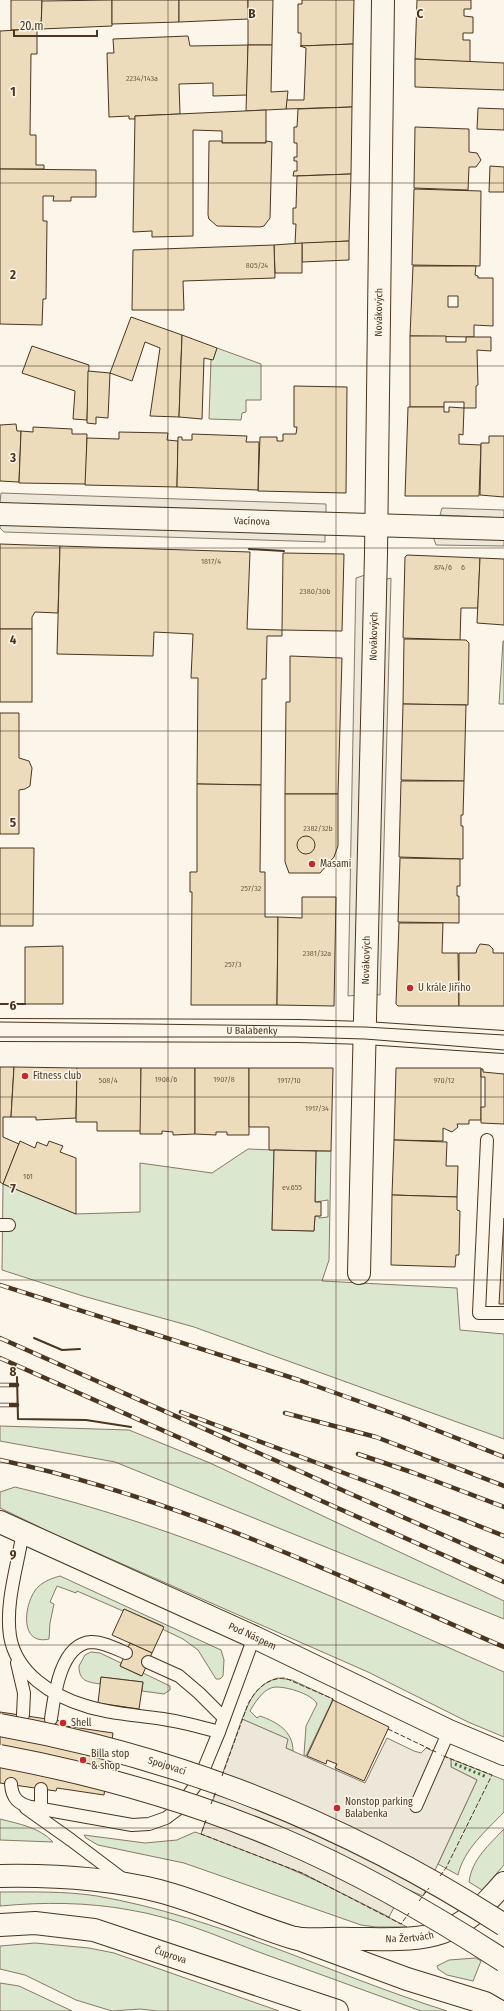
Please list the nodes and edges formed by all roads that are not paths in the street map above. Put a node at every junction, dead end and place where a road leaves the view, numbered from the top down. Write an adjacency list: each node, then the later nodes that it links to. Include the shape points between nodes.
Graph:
1 (383, 0): 3 (street, Novákových)
2 (0, 514): 3 (street, Vacínova)
3 (376, 525): 4 (street, Vacínova); 6 (street, Novákových)
4 (504, 529)
5 (0, 1030): 6 (street, U Balabenky)
6 (365, 1034): 7 (street, U Balabenky); 9 (street, Novákových)
7 (504, 1042)
8 (486, 1140): 10 (lane, via 479,1313)
9 (359, 1272)
10 (504, 1313)
11 (0, 1522): 12 (street, Pod Náspem)
12 (23, 1531): 13 (street, Pod Náspem); 14 (lane, via 10,1616)
13 (254, 1637): 19 (lane); 22 (street, Pod Náspem)
14 (12, 1648): 17 (lane, via 25,1670); 18 (lane, via 24,1693)
15 (126, 1652): 17 (lane, via 97,1642 81,1645 68,1657)
16 (148, 1662): 19 (lane, via 179,1676)
17 (55, 1693): 20 (lane); 23 (lane, via 87,1707 166,1719)
18 (23, 1715)
19 (224, 1718): 23 (lane)
20 (51, 1719)
21 (0, 1725): 35 (street, Spojovací, bridge, via 94,1745 167,1765 243,1792 305,1817 406,1867)
22 (449, 1731): 24 (street, Pod Náspem); 29 (lane)
23 (219, 1732): 30 (lane, via 198,1782 178,1809 166,1818 149,1824 132,1825)
24 (504, 1754)
25 (0, 1756): 38 (street, bridge, via 64,1769 140,1789 281,1839 381,1887)
26 (11, 1784): 28 (lane)
27 (40, 1788): 30 (lane)
28 (17, 1801): 30 (lane); 31 (lane)
29 (416, 1806)
30 (41, 1809): 31 (lane, via 47,1822)
31 (60, 1832): 34 (lane)
32 (0, 1876): 34 (street, via 62,1877)
33 (504, 1883): 37 (street, Na Žertvách, via 470,1918 440,1934 413,1939)
34 (128, 1884): 37 (street, via 189,1900)
35 (504, 1925)
36 (0, 1926): 40 (street, Čuprova, via 35,1923 94,1930)
37 (296, 1938): 39 (street, via 407,1979)
38 (504, 1961)
39 (496, 2006)
40 (338, 2011)

